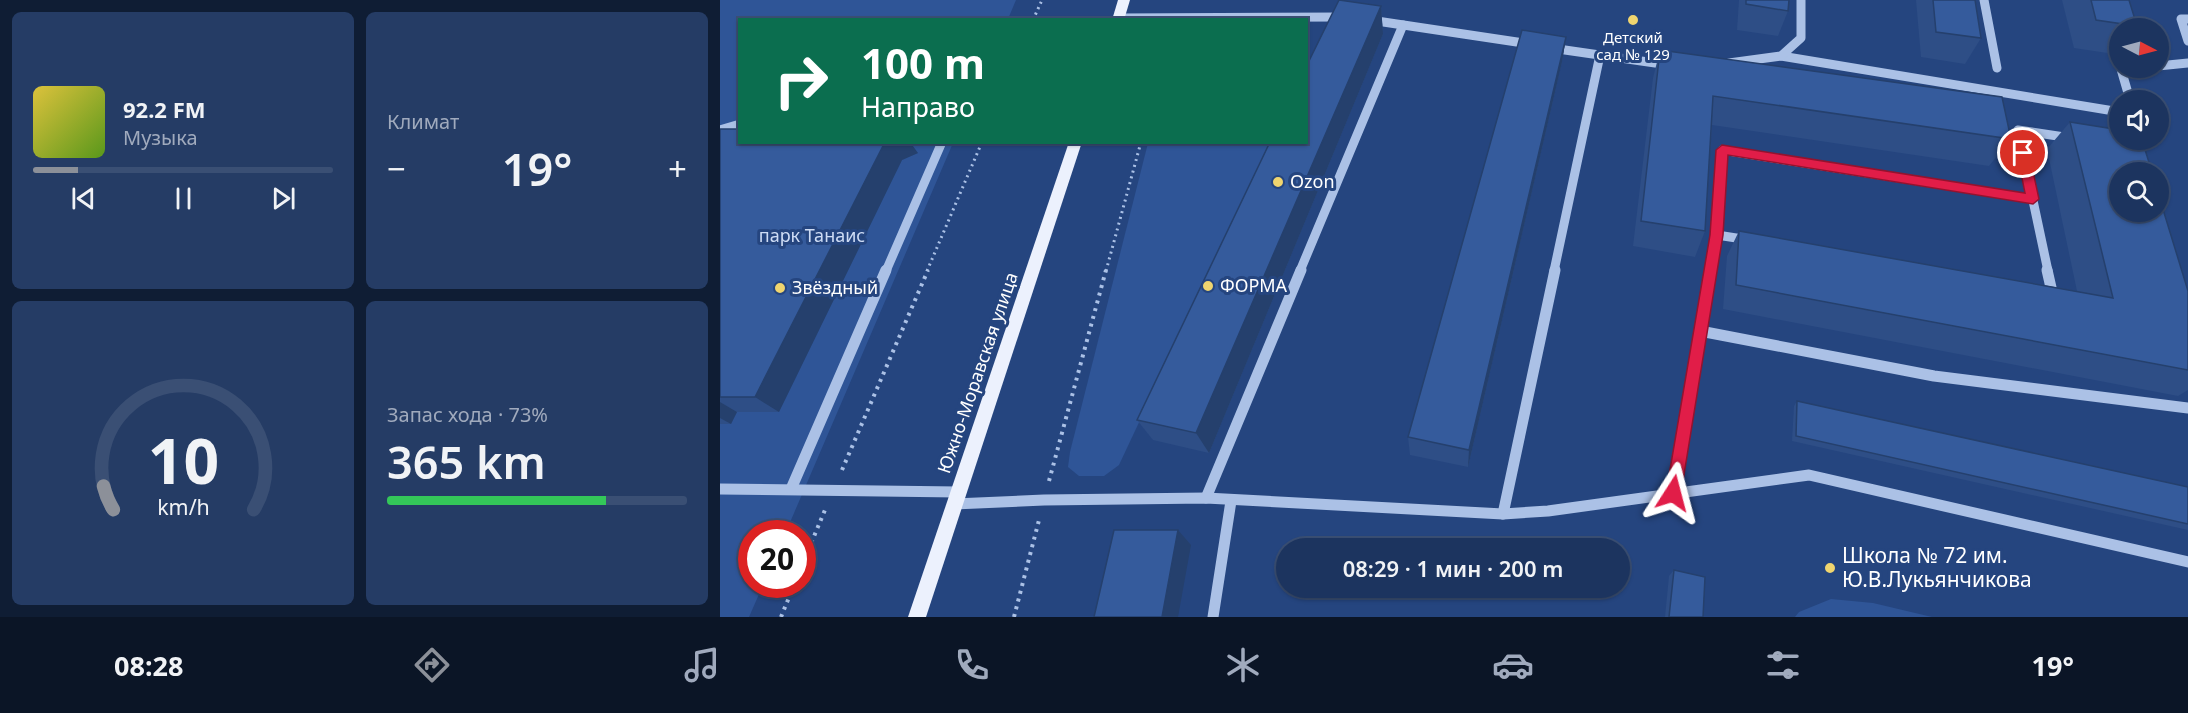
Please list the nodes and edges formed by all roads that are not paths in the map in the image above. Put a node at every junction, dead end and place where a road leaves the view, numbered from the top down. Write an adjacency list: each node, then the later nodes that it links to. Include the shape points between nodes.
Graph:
1 (1124, 0): 5 (main road)
2 (1802, 0): 12 (lane, via 1801,38)
3 (1984, 0): 17 (lane)
4 (1353, 17): 6 (lane)
5 (1118, 18)
6 (1236, 18)
7 (1363, 19): 9 (lane)
8 (2188, 19): 10 (lane, via 2181,19)
9 (1403, 25): 11 (lane); 34 (lane)
10 (2188, 41)
11 (1600, 55): 16 (lane); 36 (lane)
12 (1781, 56): 14 (lane); 18 (lane)
13 (2188, 63): 15 (lane)
14 (1724, 64)
15 (2169, 65)
16 (1678, 67)
17 (1997, 68)
18 (2109, 109)
19 (738, 125): 20 (lane)
20 (720, 130)
21 (2086, 140): 24 (lane, via 2018,130)
22 (941, 144): 31 (lane)
23 (1075, 144): 33 (main road, Южно-Моравская улица)
24 (2033, 199): 25 (lane, via 1722,150); 27 (lane, via 2052,292)
25 (1716, 235): 26 (lane); 28 (lane)
26 (1763, 243)
27 (2029, 289)
28 (1700, 331): 29 (lane, via 1934,376); 32 (lane)
29 (2188, 408)
30 (720, 489): 31 (lane)
31 (791, 489): 33 (lane)
32 (1673, 493): 36 (lane); 37 (lane, via 1809,475)
33 (956, 498): 34 (lane); 38 (main road, Южно-Моравская улица)
34 (1206, 498): 35 (lane)
35 (1231, 501): 36 (lane); 39 (lane)
36 (1503, 514)
37 (2188, 562)
38 (917, 617)
39 (1213, 617)

